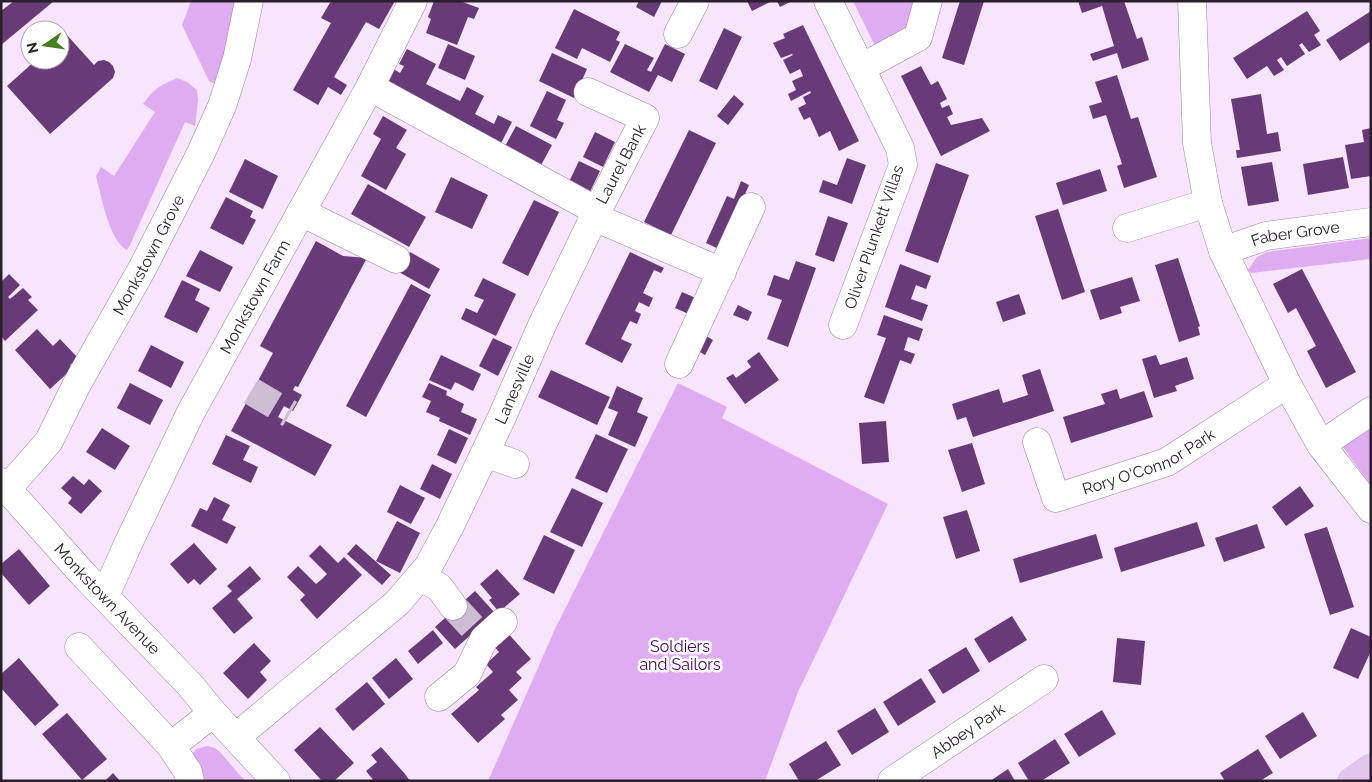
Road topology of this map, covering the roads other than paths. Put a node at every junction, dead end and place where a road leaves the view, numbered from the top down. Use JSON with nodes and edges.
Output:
{"nodes":[{"id":1,"x":249,"y":1,"type":"edge"},
{"id":2,"x":413,"y":1,"type":"edge"},
{"id":3,"x":696,"y":1,"type":"edge"},
{"id":4,"x":828,"y":1,"type":"edge"},
{"id":5,"x":928,"y":1,"type":"edge"},
{"id":6,"x":1192,"y":1,"type":"edge"},
{"id":7,"x":678,"y":34,"type":"dead end"},
{"id":8,"x":861,"y":68,"type":"junction"},
{"id":9,"x":370,"y":87,"type":"junction"},
{"id":10,"x":588,"y":92,"type":"dead end"},
{"id":11,"x":1208,"y":203,"type":"junction"},
{"id":12,"x":751,"y":207,"type":"dead end"},
{"id":13,"x":302,"y":212,"type":"junction"},
{"id":14,"x":595,"y":214,"type":"junction"},
{"id":15,"x":1371,"y":222,"type":"edge"},
{"id":16,"x":1127,"y":228,"type":"dead end"},
{"id":17,"x":1223,"y":251,"type":"junction"},
{"id":18,"x":396,"y":259,"type":"dead end"},
{"id":19,"x":722,"y":272,"type":"junction"},
{"id":20,"x":843,"y":326,"type":"dead end"},
{"id":21,"x":679,"y":364,"type":"dead end"},
{"id":22,"x":1287,"y":384,"type":"junction"},
{"id":23,"x":1371,"y":411,"type":"edge"},
{"id":24,"x":1037,"y":442,"type":"dead end"},
{"id":25,"x":1321,"y":445,"type":"junction"},
{"id":26,"x":485,"y":453,"type":"junction"},
{"id":27,"x":515,"y":464,"type":"dead end"},
{"id":28,"x":4,"y":486,"type":"edge"},
{"id":29,"x":1371,"y":509,"type":"edge"},
{"id":30,"x":420,"y":577,"type":"junction"},
{"id":31,"x":105,"y":596,"type":"junction"},
{"id":32,"x":453,"y":606,"type":"tunnel mouth"},
{"id":33,"x":488,"y":631,"type":"dead end"},
{"id":34,"x":79,"y":647,"type":"dead end"},
{"id":35,"x":1044,"y":679,"type":"dead end"},
{"id":36,"x":439,"y":697,"type":"dead end"},
{"id":37,"x":213,"y":712,"type":"junction"},
{"id":38,"x":236,"y":737,"type":"junction"},
{"id":39,"x":171,"y":746,"type":"junction"},
{"id":40,"x":1371,"y":767,"type":"edge"},
{"id":41,"x":190,"y":781,"type":"edge"},
{"id":42,"x":276,"y":781,"type":"edge"},
{"id":43,"x":892,"y":781,"type":"edge"},
{"id":44,"x":1351,"y":781,"type":"edge"}],
"edges":[{"from":1,"to":28,"type":"street","name":"Monkstown Grove"},
{"from":2,"to":9,"type":"street","name":"Monkstown Farm"},
{"from":3,"to":7,"type":"street"},
{"from":4,"to":8,"type":"street"},
{"from":5,"to":8,"type":"street"},
{"from":6,"to":11,"type":"street"},
{"from":8,"to":20,"type":"street","name":"Oliver Plunkett Villas"},
{"from":9,"to":13,"type":"street","name":"Monkstown Farm"},
{"from":9,"to":14,"type":"street"},
{"from":10,"to":14,"type":"street","name":"Laurel Bank"},
{"from":11,"to":16,"type":"street"},
{"from":11,"to":17,"type":"street"},
{"from":12,"to":19,"type":"street"},
{"from":13,"to":18,"type":"street"},
{"from":13,"to":31,"type":"street","name":"Monkstown Farm"},
{"from":14,"to":19,"type":"street"},
{"from":14,"to":26,"type":"street","name":"Lanesville"},
{"from":15,"to":17,"type":"street","name":"Faber Grove"},
{"from":17,"to":22,"type":"street"},
{"from":19,"to":21,"type":"street"},
{"from":22,"to":24,"type":"street","name":"Rory O'Connor Park"},
{"from":22,"to":25,"type":"street"},
{"from":23,"to":25,"type":"street"},
{"from":25,"to":29,"type":"street"},
{"from":26,"to":27,"type":"street"},
{"from":26,"to":30,"type":"street","name":"Lanesville"},
{"from":28,"to":31,"type":"street","name":"Monkstown Avenue"},
{"from":30,"to":32,"type":"street"},
{"from":30,"to":38,"type":"street","name":"Lanesville"},
{"from":31,"to":37,"type":"street","name":"Monkstown Avenue"},
{"from":33,"to":36,"type":"street"},
{"from":34,"to":39,"type":"street"},
{"from":35,"to":43,"type":"street","name":"Abbey Park"},
{"from":37,"to":38,"type":"street","name":"Monkstown Avenue"},
{"from":37,"to":39,"type":"street"},
{"from":38,"to":42,"type":"street","name":"Monkstown Avenue"},
{"from":39,"to":41,"type":"street"},
{"from":40,"to":44,"type":"main road"}]}
